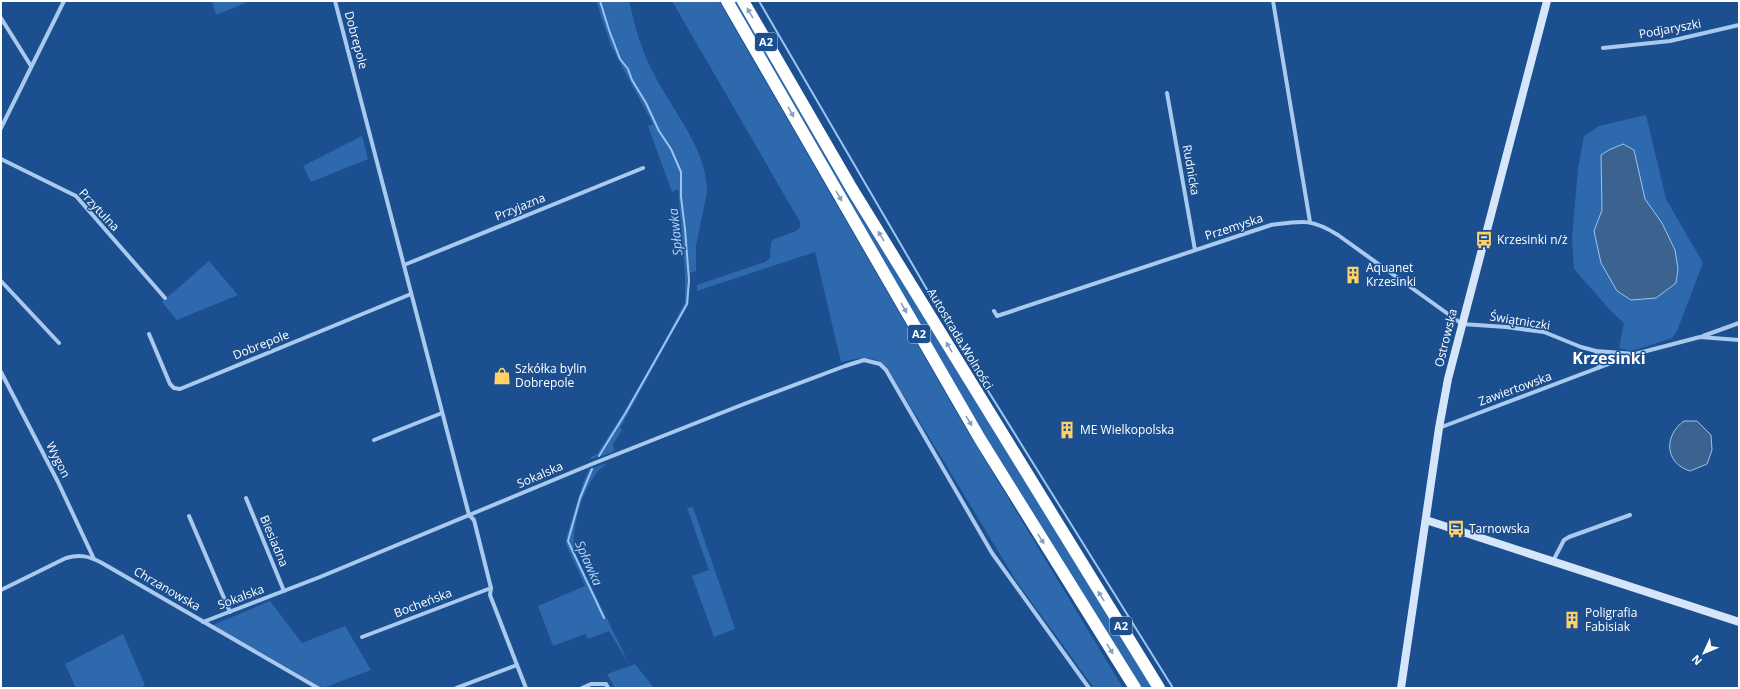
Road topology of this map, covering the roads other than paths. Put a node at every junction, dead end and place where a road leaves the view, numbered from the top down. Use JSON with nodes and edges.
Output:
{"nodes":[{"id":1,"x":64,"y":1,"type":"edge"},
{"id":2,"x":335,"y":1,"type":"edge"},
{"id":3,"x":727,"y":1,"type":"edge"},
{"id":4,"x":743,"y":1,"type":"edge"},
{"id":5,"x":1273,"y":1,"type":"edge"},
{"id":6,"x":1547,"y":1,"type":"edge"},
{"id":7,"x":1,"y":18,"type":"edge"},
{"id":8,"x":1739,"y":25,"type":"edge"},
{"id":9,"x":1603,"y":48,"type":"dead end"},
{"id":10,"x":31,"y":66,"type":"junction"},
{"id":11,"x":1167,"y":92,"type":"dead end"},
{"id":12,"x":1,"y":128,"type":"edge"},
{"id":13,"x":1,"y":159,"type":"edge"},
{"id":14,"x":644,"y":168,"type":"dead end"},
{"id":15,"x":1310,"y":222,"type":"junction"},
{"id":16,"x":1195,"y":250,"type":"junction"},
{"id":17,"x":404,"y":265,"type":"junction"},
{"id":18,"x":1,"y":281,"type":"edge"},
{"id":19,"x":411,"y":294,"type":"junction"},
{"id":20,"x":165,"y":298,"type":"dead end"},
{"id":21,"x":994,"y":311,"type":"dead end"},
{"id":22,"x":1739,"y":323,"type":"edge"},
{"id":23,"x":1462,"y":324,"type":"junction"},
{"id":24,"x":149,"y":334,"type":"dead end"},
{"id":25,"x":1700,"y":337,"type":"junction"},
{"id":26,"x":1739,"y":340,"type":"edge"},
{"id":27,"x":59,"y":343,"type":"dead end"},
{"id":28,"x":1596,"y":351,"type":"junction"},
{"id":29,"x":1635,"y":354,"type":"junction"},
{"id":30,"x":1598,"y":368,"type":"junction"},
{"id":31,"x":1,"y":372,"type":"edge"},
{"id":32,"x":442,"y":413,"type":"junction"},
{"id":33,"x":1439,"y":428,"type":"junction"},
{"id":34,"x":374,"y":440,"type":"dead end"},
{"id":35,"x":246,"y":498,"type":"dead end"},
{"id":36,"x":469,"y":515,"type":"junction"},
{"id":37,"x":1630,"y":515,"type":"dead end"},
{"id":38,"x":189,"y":516,"type":"dead end"},
{"id":39,"x":1426,"y":520,"type":"junction"},
{"id":40,"x":94,"y":559,"type":"junction"},
{"id":41,"x":1553,"y":561,"type":"junction"},
{"id":42,"x":491,"y":588,"type":"junction"},
{"id":43,"x":1,"y":590,"type":"edge"},
{"id":44,"x":284,"y":591,"type":"junction"},
{"id":45,"x":230,"y":612,"type":"junction"},
{"id":46,"x":203,"y":622,"type":"junction"},
{"id":47,"x":1739,"y":622,"type":"edge"},
{"id":48,"x":362,"y":637,"type":"dead end"},
{"id":49,"x":517,"y":665,"type":"junction"},
{"id":50,"x":318,"y":688,"type":"edge"},
{"id":51,"x":456,"y":688,"type":"edge"},
{"id":52,"x":526,"y":688,"type":"edge"},
{"id":53,"x":582,"y":688,"type":"edge"},
{"id":54,"x":608,"y":688,"type":"edge"},
{"id":55,"x":1089,"y":688,"type":"edge"},
{"id":56,"x":1135,"y":688,"type":"edge"},
{"id":57,"x":1159,"y":688,"type":"edge"},
{"id":58,"x":1402,"y":688,"type":"edge"}],
"edges":[{"from":1,"to":10,"type":"street"},
{"from":2,"to":17,"type":"street","name":"Dobrepole"},
{"from":3,"to":56,"type":"highway","number":"A2","one_way":true},
{"from":57,"to":4,"type":"highway","name":"Autostrada Wolności","number":"A2","one_way":true},
{"from":5,"to":15,"type":"street"},
{"from":6,"to":23,"type":"street","name":"Ostrowska"},
{"from":7,"to":10,"type":"street"},
{"from":8,"to":9,"type":"street","name":"Podjaryszki"},
{"from":10,"to":12,"type":"street"},
{"from":11,"to":16,"type":"street","name":"Rudnicka"},
{"from":13,"to":20,"type":"street","name":"Przytulna"},
{"from":14,"to":17,"type":"street","name":"Przyjazna"},
{"from":15,"to":16,"type":"street","name":"Przemyska"},
{"from":15,"to":23,"type":"street","name":"Przemyska"},
{"from":16,"to":21,"type":"street","name":"Przemyska"},
{"from":17,"to":19,"type":"street","name":"Dobrepole"},
{"from":18,"to":27,"type":"street"},
{"from":19,"to":24,"type":"street","name":"Dobrepole"},
{"from":19,"to":32,"type":"street","name":"Dobrepole"},
{"from":22,"to":25,"type":"street","name":"Świątniczki"},
{"from":23,"to":28,"type":"street","name":"Świątniczki"},
{"from":23,"to":33,"type":"street","name":"Ostrowska"},
{"from":25,"to":26,"type":"street","name":"Świątniczki"},
{"from":25,"to":29,"type":"street","name":"Świątniczki"},
{"from":28,"to":29,"type":"street","name":"Świątniczki"},
{"from":28,"to":30,"type":"street"},
{"from":29,"to":30,"type":"street","name":"Świątniczki"},
{"from":30,"to":33,"type":"street","name":"Zawiertowska"},
{"from":31,"to":40,"type":"street","name":"Wygon"},
{"from":32,"to":34,"type":"street"},
{"from":32,"to":36,"type":"street","name":"Dobrepole"},
{"from":33,"to":39,"type":"street","name":"Ostrowska"},
{"from":35,"to":44,"type":"street","name":"Biesiadna"},
{"from":36,"to":42,"type":"street"},
{"from":36,"to":44,"type":"street","name":"Sokalska"},
{"from":36,"to":55,"type":"street","name":"Sokalska"},
{"from":37,"to":41,"type":"street"},
{"from":38,"to":45,"type":"street"},
{"from":39,"to":41,"type":"street"},
{"from":39,"to":58,"type":"street","name":"Ostrowska"},
{"from":40,"to":43,"type":"street","name":"Chrzanowska"},
{"from":40,"to":46,"type":"street","name":"Chrzanowska"},
{"from":41,"to":47,"type":"street"},
{"from":42,"to":48,"type":"street","name":"Bocheńska"},
{"from":42,"to":49,"type":"street"},
{"from":44,"to":45,"type":"street","name":"Sokalska"},
{"from":45,"to":46,"type":"street","name":"Sokalska"},
{"from":46,"to":50,"type":"street","name":"Chrzanowska"},
{"from":49,"to":51,"type":"street"},
{"from":49,"to":52,"type":"street"},
{"from":53,"to":54,"type":"street"}]}
